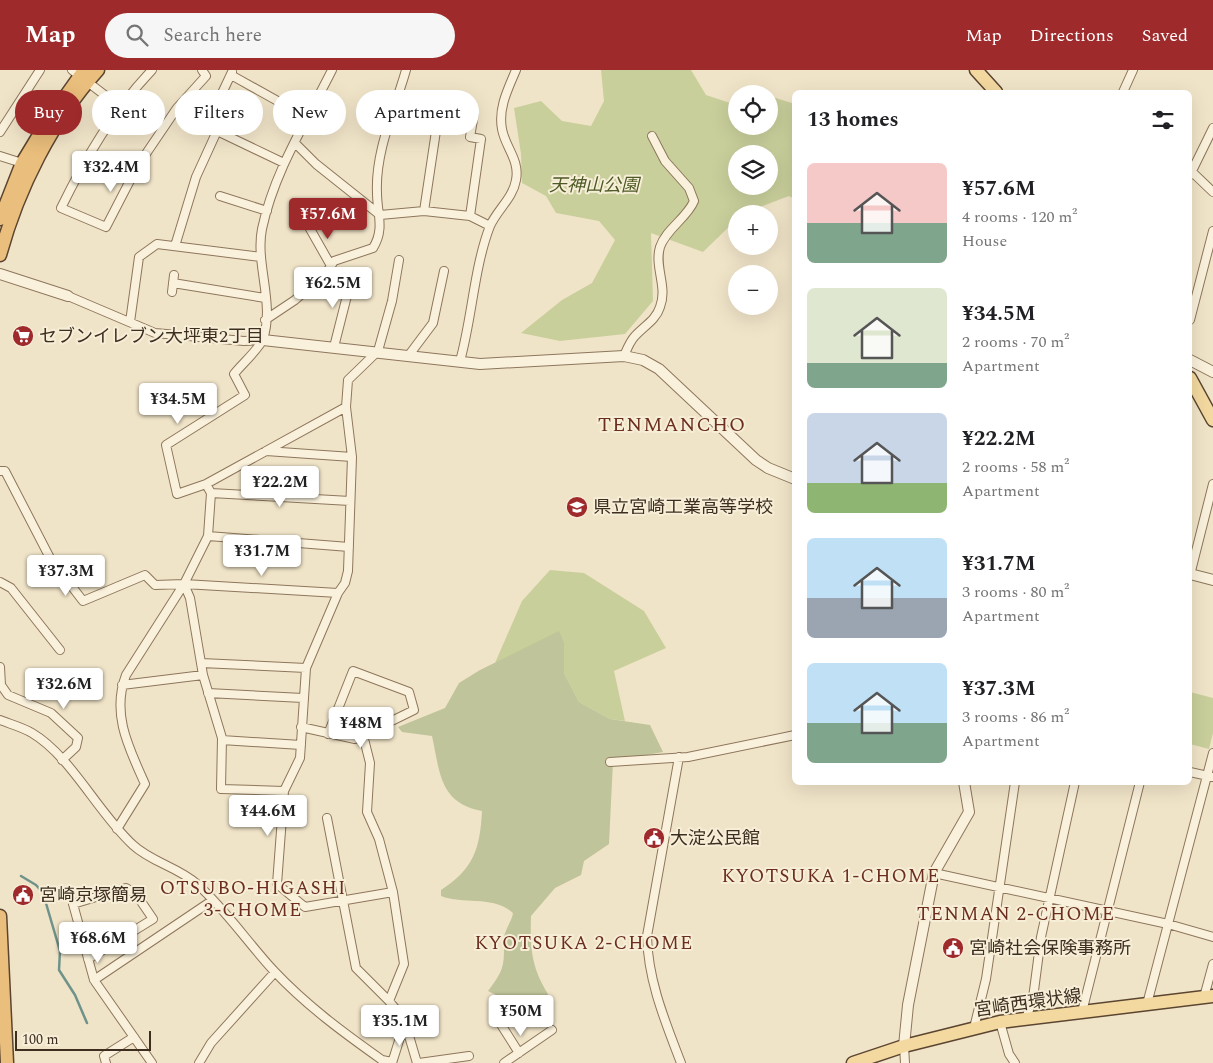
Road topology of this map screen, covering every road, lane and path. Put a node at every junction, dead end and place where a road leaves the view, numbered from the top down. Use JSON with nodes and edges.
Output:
{"nodes":[{"id":1,"x":40,"y":70,"type":"edge"},
{"id":2,"x":98,"y":70,"type":"edge"},
{"id":3,"x":152,"y":70,"type":"edge"},
{"id":4,"x":202,"y":70,"type":"edge"},
{"id":5,"x":332,"y":70,"type":"edge"},
{"id":6,"x":406,"y":70,"type":"edge"},
{"id":7,"x":516,"y":70,"type":"edge"},
{"id":8,"x":976,"y":70,"type":"edge"},
{"id":9,"x":1133,"y":70,"type":"edge"},
{"id":10,"x":232,"y":72,"type":"edge"},
{"id":11,"x":81,"y":74,"type":"edge"},
{"id":12,"x":100,"y":90,"type":"edge"},
{"id":13,"x":134,"y":90,"type":"edge"},
{"id":14,"x":224,"y":90,"type":"edge"},
{"id":15,"x":322,"y":90,"type":"edge"},
{"id":16,"x":994,"y":90,"type":"edge"},
{"id":17,"x":1125,"y":90,"type":"edge"},
{"id":18,"x":273,"y":97,"type":"edge"},
{"id":19,"x":165,"y":125,"type":"edge"},
{"id":20,"x":1213,"y":128,"type":"edge"},
{"id":21,"x":0,"y":132,"type":"edge"},
{"id":22,"x":100,"y":135,"type":"edge"},
{"id":23,"x":158,"y":135,"type":"edge"},
{"id":24,"x":299,"y":135,"type":"edge"},
{"id":25,"x":435,"y":135,"type":"edge"},
{"id":26,"x":470,"y":135,"type":"edge"},
{"id":27,"x":652,"y":136,"type":"dead end"},
{"id":28,"x":295,"y":143,"type":"junction"},
{"id":29,"x":0,"y":156,"type":"edge"},
{"id":30,"x":22,"y":163,"type":"junction"},
{"id":31,"x":284,"y":163,"type":"junction"},
{"id":32,"x":1192,"y":171,"type":"edge"},
{"id":33,"x":1192,"y":174,"type":"edge"},
{"id":34,"x":1213,"y":192,"type":"edge"},
{"id":35,"x":220,"y":196,"type":"dead end"},
{"id":36,"x":267,"y":211,"type":"junction"},
{"id":37,"x":424,"y":212,"type":"junction"},
{"id":38,"x":380,"y":215,"type":"junction"},
{"id":39,"x":470,"y":216,"type":"junction"},
{"id":40,"x":0,"y":219,"type":"edge"},
{"id":41,"x":490,"y":226,"type":"junction"},
{"id":42,"x":309,"y":227,"type":"dead end"},
{"id":43,"x":1213,"y":230,"type":"edge"},
{"id":44,"x":175,"y":246,"type":"junction"},
{"id":45,"x":0,"y":255,"type":"edge"},
{"id":46,"x":261,"y":257,"type":"junction"},
{"id":47,"x":399,"y":260,"type":"dead end"},
{"id":48,"x":330,"y":264,"type":"junction"},
{"id":49,"x":444,"y":271,"type":"dead end"},
{"id":50,"x":0,"y":274,"type":"edge"},
{"id":51,"x":352,"y":276,"type":"dead end"},
{"id":52,"x":173,"y":283,"type":"dead end"},
{"id":53,"x":68,"y":296,"type":"joint"},
{"id":54,"x":265,"y":298,"type":"junction"},
{"id":55,"x":1192,"y":312,"type":"edge"},
{"id":56,"x":265,"y":320,"type":"junction"},
{"id":57,"x":130,"y":322,"type":"junction"},
{"id":58,"x":263,"y":340,"type":"junction"},
{"id":59,"x":334,"y":347,"type":"junction"},
{"id":60,"x":378,"y":351,"type":"junction"},
{"id":61,"x":409,"y":355,"type":"junction"},
{"id":62,"x":624,"y":356,"type":"junction"},
{"id":63,"x":460,"y":361,"type":"junction"},
{"id":64,"x":1192,"y":361,"type":"edge"},
{"id":65,"x":1213,"y":372,"type":"edge"},
{"id":66,"x":1192,"y":382,"type":"edge"},
{"id":67,"x":346,"y":407,"type":"junction"},
{"id":68,"x":1213,"y":420,"type":"edge"},
{"id":69,"x":266,"y":451,"type":"junction"},
{"id":70,"x":352,"y":457,"type":"junction"},
{"id":71,"x":0,"y":471,"type":"edge"},
{"id":72,"x":792,"y":478,"type":"edge"},
{"id":73,"x":206,"y":484,"type":"junction"},
{"id":74,"x":1213,"y":484,"type":"edge"},
{"id":75,"x":211,"y":493,"type":"junction"},
{"id":76,"x":350,"y":501,"type":"junction"},
{"id":77,"x":208,"y":536,"type":"junction"},
{"id":78,"x":349,"y":547,"type":"junction"},
{"id":79,"x":1192,"y":566,"type":"edge"},
{"id":80,"x":1192,"y":575,"type":"edge"},
{"id":81,"x":1213,"y":580,"type":"edge"},
{"id":82,"x":0,"y":582,"type":"edge"},
{"id":83,"x":184,"y":584,"type":"junction"},
{"id":84,"x":338,"y":593,"type":"junction"},
{"id":85,"x":60,"y":650,"type":"dead end"},
{"id":86,"x":201,"y":664,"type":"junction"},
{"id":87,"x":0,"y":667,"type":"edge"},
{"id":88,"x":306,"y":668,"type":"junction"},
{"id":89,"x":203,"y":676,"type":"junction"},
{"id":90,"x":122,"y":685,"type":"junction"},
{"id":91,"x":208,"y":693,"type":"junction"},
{"id":92,"x":303,"y":698,"type":"junction"},
{"id":93,"x":0,"y":720,"type":"edge"},
{"id":94,"x":302,"y":727,"type":"junction"},
{"id":95,"x":328,"y":734,"type":"junction"},
{"id":96,"x":363,"y":736,"type":"junction"},
{"id":97,"x":792,"y":736,"type":"edge"},
{"id":98,"x":222,"y":740,"type":"junction"},
{"id":99,"x":301,"y":744,"type":"junction"},
{"id":100,"x":1213,"y":753,"type":"edge"},
{"id":101,"x":679,"y":757,"type":"junction"},
{"id":102,"x":62,"y":760,"type":"junction"},
{"id":103,"x":610,"y":762,"type":"dead end"},
{"id":104,"x":1192,"y":772,"type":"edge"},
{"id":105,"x":1210,"y":776,"type":"edge"},
{"id":106,"x":964,"y":785,"type":"edge"},
{"id":107,"x":1015,"y":785,"type":"edge"},
{"id":108,"x":1074,"y":785,"type":"edge"},
{"id":109,"x":1139,"y":785,"type":"edge"},
{"id":110,"x":284,"y":791,"type":"junction"},
{"id":111,"x":327,"y":818,"type":"dead end"},
{"id":112,"x":117,"y":829,"type":"junction"},
{"id":113,"x":934,"y":873,"type":"junction"},
{"id":114,"x":999,"y":886,"type":"junction"},
{"id":115,"x":393,"y":892,"type":"junction"},
{"id":116,"x":1049,"y":899,"type":"junction"},
{"id":117,"x":213,"y":900,"type":"junction"},
{"id":118,"x":343,"y":900,"type":"junction"},
{"id":119,"x":1106,"y":911,"type":"junction"},
{"id":120,"x":0,"y":916,"type":"edge"},
{"id":121,"x":1168,"y":924,"type":"junction"},
{"id":122,"x":1213,"y":937,"type":"edge"},
{"id":123,"x":88,"y":959,"type":"junction"},
{"id":124,"x":1213,"y":964,"type":"edge"},
{"id":125,"x":275,"y":972,"type":"junction"},
{"id":126,"x":94,"y":980,"type":"junction"},
{"id":127,"x":1208,"y":997,"type":"edge"},
{"id":128,"x":389,"y":1001,"type":"junction"},
{"id":129,"x":1147,"y":1004,"type":"junction"},
{"id":130,"x":1082,"y":1012,"type":"junction"},
{"id":131,"x":1026,"y":1019,"type":"junction"},
{"id":132,"x":1000,"y":1022,"type":"junction"},
{"id":133,"x":404,"y":1025,"type":"junction"},
{"id":134,"x":502,"y":1026,"type":"dead end"},
{"id":135,"x":974,"y":1028,"type":"junction"},
{"id":136,"x":552,"y":1030,"type":"dead end"},
{"id":137,"x":134,"y":1037,"type":"junction"},
{"id":138,"x":904,"y":1046,"type":"junction"},
{"id":139,"x":519,"y":1053,"type":"junction"},
{"id":140,"x":469,"y":1056,"type":"dead end"},
{"id":141,"x":6,"y":1063,"type":"edge"},
{"id":142,"x":106,"y":1063,"type":"edge"},
{"id":143,"x":152,"y":1063,"type":"edge"},
{"id":144,"x":199,"y":1063,"type":"edge"},
{"id":145,"x":392,"y":1063,"type":"edge"},
{"id":146,"x":418,"y":1063,"type":"edge"},
{"id":147,"x":504,"y":1063,"type":"edge"},
{"id":148,"x":681,"y":1063,"type":"edge"},
{"id":149,"x":853,"y":1063,"type":"edge"},
{"id":150,"x":905,"y":1063,"type":"edge"},
{"id":151,"x":1015,"y":1063,"type":"edge"}],
"edges":[{"from":1,"to":21,"type":"street"},
{"from":2,"to":11,"type":"highway"},
{"from":3,"to":13,"type":"street"},
{"from":4,"to":19,"type":"street"},
{"from":5,"to":15,"type":"street"},
{"from":6,"to":38,"type":"street"},
{"from":7,"to":41,"type":"street"},
{"from":8,"to":16,"type":"main road"},
{"from":9,"to":17,"type":"street"},
{"from":10,"to":14,"type":"street"},
{"from":10,"to":18,"type":"street"},
{"from":11,"to":12,"type":"street"},
{"from":11,"to":30,"type":"highway"},
{"from":11,"to":45,"type":"highway"},
{"from":20,"to":32,"type":"street"},
{"from":22,"to":23,"type":"street"},
{"from":24,"to":28,"type":"street"},
{"from":25,"to":37,"type":"street"},
{"from":26,"to":39,"type":"street"},
{"from":27,"to":62,"type":"street"},
{"from":28,"to":31,"type":"street"},
{"from":28,"to":38,"type":"street"},
{"from":29,"to":30,"type":"street"},
{"from":30,"to":40,"type":"highway"},
{"from":31,"to":36,"type":"street"},
{"from":31,"to":44,"type":"street"},
{"from":33,"to":34,"type":"street"},
{"from":35,"to":36,"type":"street"},
{"from":36,"to":46,"type":"street"},
{"from":37,"to":38,"type":"street"},
{"from":37,"to":39,"type":"street"},
{"from":38,"to":48,"type":"street"},
{"from":39,"to":41,"type":"street"},
{"from":41,"to":63,"type":"street"},
{"from":42,"to":48,"type":"street"},
{"from":43,"to":55,"type":"street"},
{"from":44,"to":46,"type":"street"},
{"from":44,"to":57,"type":"street"},
{"from":46,"to":54,"type":"street"},
{"from":47,"to":60,"type":"street"},
{"from":48,"to":56,"type":"street"},
{"from":49,"to":61,"type":"street"},
{"from":50,"to":53,"type":"street"},
{"from":51,"to":59,"type":"street"},
{"from":52,"to":54,"type":"street"},
{"from":53,"to":57,"type":"street"},
{"from":54,"to":56,"type":"street"},
{"from":56,"to":58,"type":"street"},
{"from":57,"to":58,"type":"street"},
{"from":58,"to":59,"type":"street"},
{"from":58,"to":73,"type":"street"},
{"from":59,"to":60,"type":"street"},
{"from":60,"to":61,"type":"street"},
{"from":60,"to":67,"type":"street"},
{"from":61,"to":63,"type":"street"},
{"from":62,"to":63,"type":"street"},
{"from":62,"to":72,"type":"street"},
{"from":64,"to":65,"type":"street"},
{"from":66,"to":68,"type":"main road"},
{"from":67,"to":69,"type":"street"},
{"from":67,"to":70,"type":"street"},
{"from":69,"to":70,"type":"street"},
{"from":69,"to":73,"type":"street"},
{"from":70,"to":76,"type":"street"},
{"from":71,"to":83,"type":"street"},
{"from":73,"to":75,"type":"street"},
{"from":74,"to":79,"type":"street"},
{"from":75,"to":76,"type":"street"},
{"from":75,"to":77,"type":"street"},
{"from":76,"to":78,"type":"street"},
{"from":77,"to":78,"type":"street"},
{"from":77,"to":83,"type":"street"},
{"from":78,"to":84,"type":"street"},
{"from":80,"to":81,"type":"street"},
{"from":82,"to":85,"type":"street"},
{"from":83,"to":84,"type":"street"},
{"from":83,"to":86,"type":"street"},
{"from":83,"to":90,"type":"street"},
{"from":84,"to":88,"type":"street"},
{"from":86,"to":88,"type":"street"},
{"from":86,"to":89,"type":"street"},
{"from":87,"to":102,"type":"street"},
{"from":88,"to":92,"type":"street"},
{"from":89,"to":90,"type":"street"},
{"from":89,"to":91,"type":"street"},
{"from":90,"to":112,"type":"street"},
{"from":91,"to":92,"type":"street"},
{"from":91,"to":98,"type":"street"},
{"from":92,"to":94,"type":"street"},
{"from":93,"to":102,"type":"street"},
{"from":94,"to":95,"type":"street"},
{"from":94,"to":99,"type":"street"},
{"from":95,"to":96,"type":"street"},
{"from":95,"to":96,"type":"street"},
{"from":96,"to":115,"type":"street"},
{"from":97,"to":101,"type":"street"},
{"from":98,"to":99,"type":"street"},
{"from":98,"to":110,"type":"street"},
{"from":99,"to":110,"type":"street"},
{"from":100,"to":105,"type":"street"},
{"from":101,"to":103,"type":"street"},
{"from":101,"to":148,"type":"street"},
{"from":102,"to":112,"type":"street"},
{"from":104,"to":105,"type":"street"},
{"from":105,"to":121,"type":"street"},
{"from":106,"to":113,"type":"street"},
{"from":107,"to":114,"type":"street"},
{"from":108,"to":116,"type":"street"},
{"from":109,"to":119,"type":"street"},
{"from":110,"to":118,"type":"street"},
{"from":111,"to":118,"type":"street"},
{"from":112,"to":117,"type":"street"},
{"from":113,"to":114,"type":"street"},
{"from":113,"to":138,"type":"street"},
{"from":114,"to":116,"type":"street"},
{"from":114,"to":135,"type":"street"},
{"from":115,"to":118,"type":"street"},
{"from":115,"to":128,"type":"street"},
{"from":116,"to":119,"type":"street"},
{"from":116,"to":131,"type":"street"},
{"from":117,"to":125,"type":"street"},
{"from":117,"to":126,"type":"street"},
{"from":118,"to":128,"type":"street"},
{"from":119,"to":121,"type":"street"},
{"from":119,"to":130,"type":"street"},
{"from":120,"to":141,"type":"highway"},
{"from":121,"to":122,"type":"street"},
{"from":121,"to":129,"type":"street"},
{"from":123,"to":123,"type":"street"},
{"from":123,"to":126,"type":"street"},
{"from":124,"to":127,"type":"street"},
{"from":125,"to":144,"type":"street"},
{"from":125,"to":145,"type":"street"},
{"from":126,"to":137,"type":"street"},
{"from":127,"to":129,"type":"main road","name":"宮崎西環状線"},
{"from":128,"to":133,"type":"street"},
{"from":129,"to":130,"type":"main road","name":"宮崎西環状線"},
{"from":130,"to":131,"type":"main road","name":"宮崎西環状線"},
{"from":131,"to":132,"type":"main road","name":"宮崎西環状線"},
{"from":132,"to":135,"type":"main road","name":"宮崎西環状線"},
{"from":132,"to":151,"type":"street"},
{"from":133,"to":145,"type":"street"},
{"from":133,"to":146,"type":"street"},
{"from":134,"to":139,"type":"street"},
{"from":135,"to":138,"type":"main road","name":"宮崎西環状線"},
{"from":136,"to":139,"type":"street"},
{"from":137,"to":142,"type":"street"},
{"from":137,"to":143,"type":"street"},
{"from":138,"to":149,"type":"main road","name":"宮崎西環状線"},
{"from":138,"to":150,"type":"street"},
{"from":139,"to":147,"type":"street"},
{"from":140,"to":146,"type":"street"}]}
